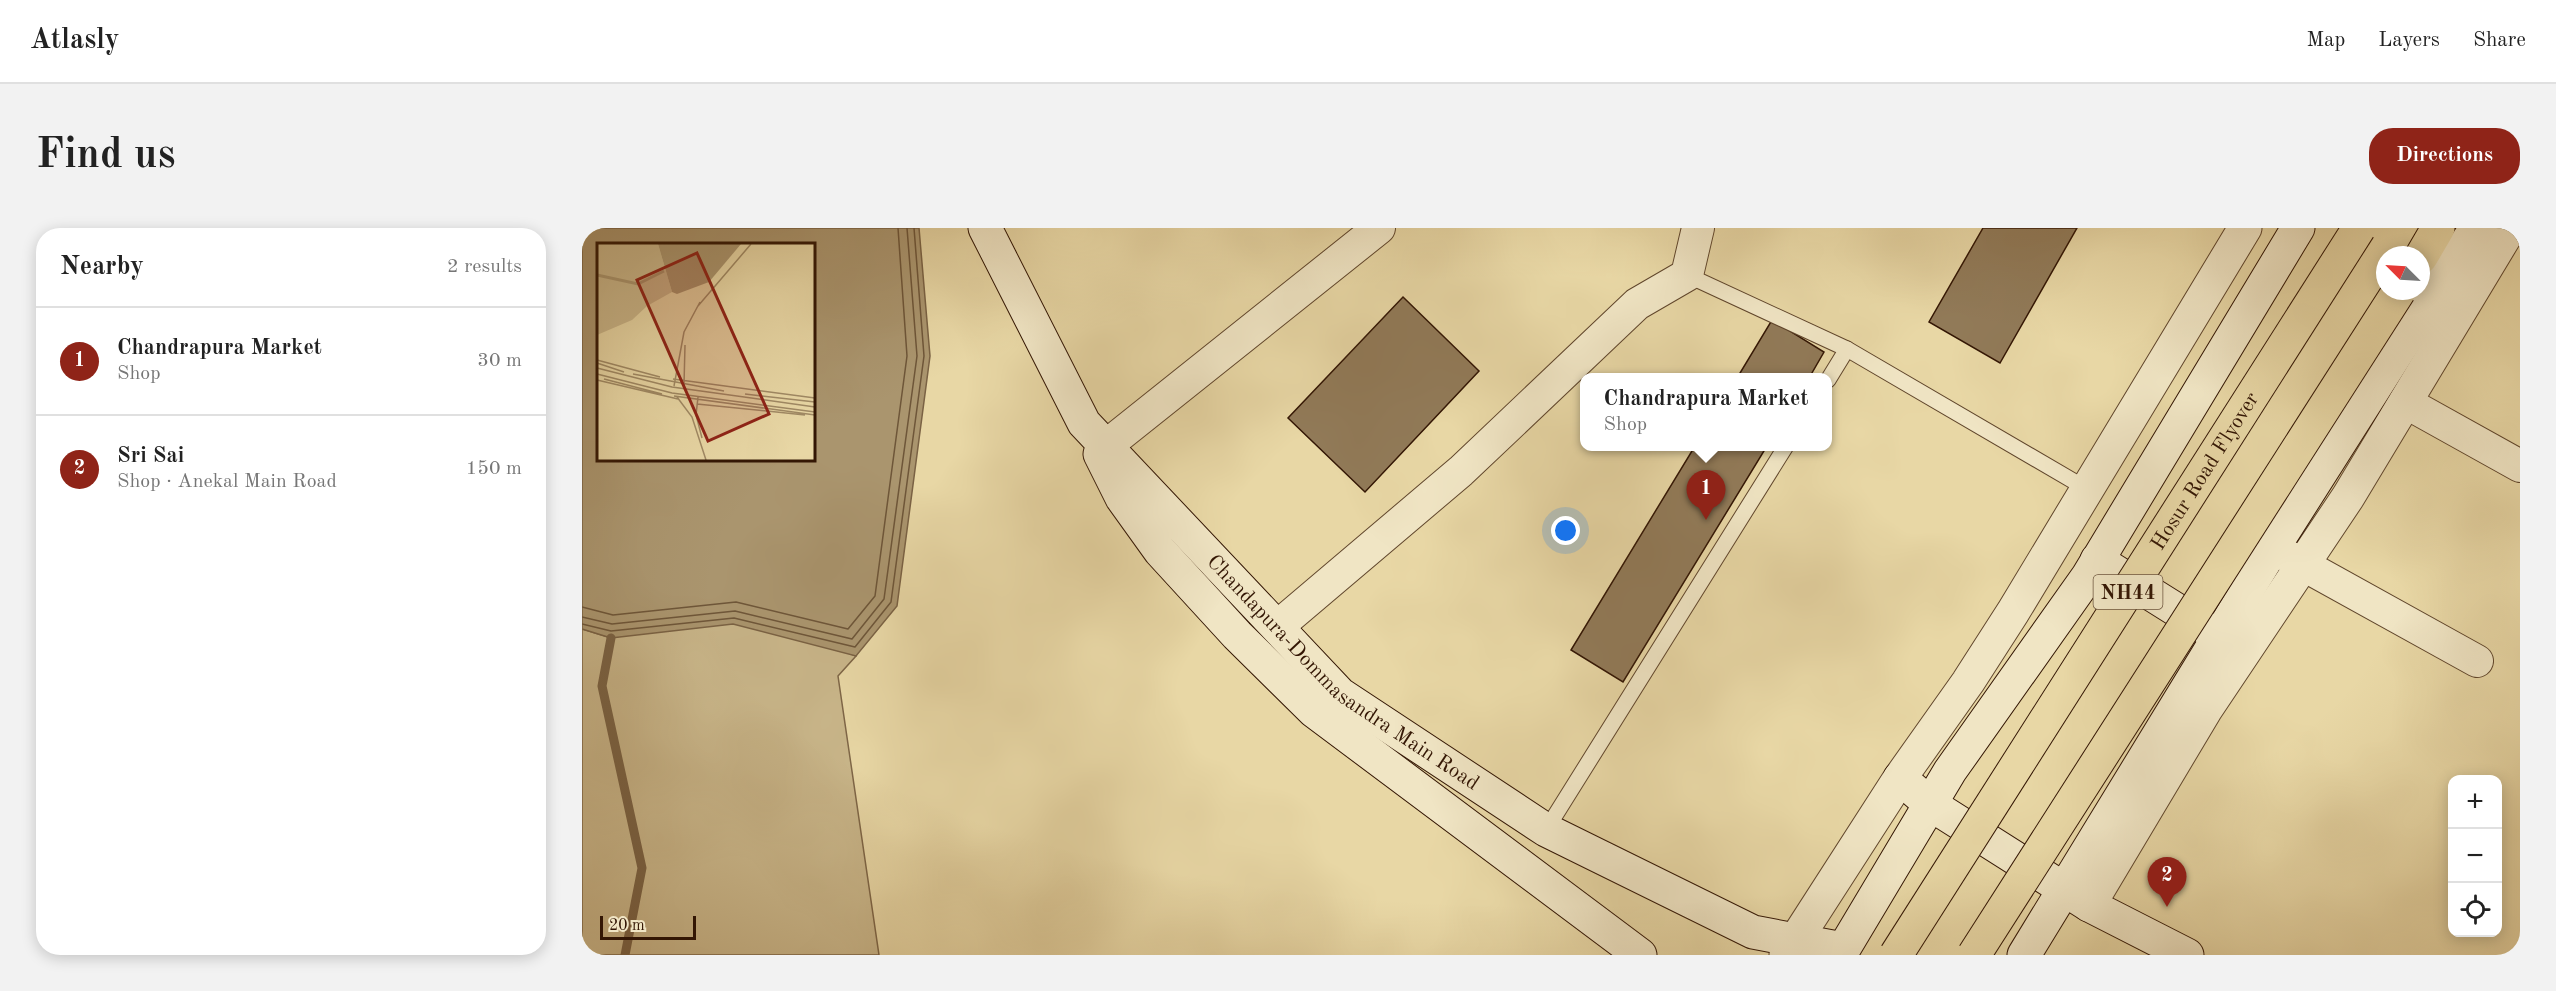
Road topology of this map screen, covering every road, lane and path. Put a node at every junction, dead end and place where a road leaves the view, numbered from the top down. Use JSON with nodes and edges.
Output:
{"nodes":[{"id":1,"x":985,"y":228,"type":"edge"},
{"id":2,"x":1379,"y":228,"type":"edge"},
{"id":3,"x":1698,"y":228,"type":"edge"},
{"id":4,"x":2245,"y":228,"type":"edge"},
{"id":5,"x":2298,"y":228,"type":"edge"},
{"id":6,"x":2359,"y":228,"type":"edge"},
{"id":7,"x":2438,"y":228,"type":"edge"},
{"id":8,"x":2476,"y":228,"type":"edge"},
{"id":9,"x":2510,"y":228,"type":"edge"},
{"id":10,"x":2427,"y":246,"type":"edge"},
{"id":11,"x":1687,"y":275,"type":"junction"},
{"id":12,"x":2393,"y":300,"type":"edge"},
{"id":13,"x":1847,"y":349,"type":"junction"},
{"id":14,"x":1832,"y":373,"type":"edge"},
{"id":15,"x":2405,"y":402,"type":"junction"},
{"id":16,"x":1095,"y":434,"type":"junction"},
{"id":17,"x":1783,"y":451,"type":"edge"},
{"id":18,"x":2520,"y":466,"type":"edge"},
{"id":19,"x":2087,"y":489,"type":"junction"},
{"id":20,"x":2273,"y":548,"type":"junction"},
{"id":21,"x":2097,"y":560,"type":"junction"},
{"id":22,"x":2303,"y":564,"type":"junction"},
{"id":23,"x":1277,"y":627,"type":"junction"},
{"id":24,"x":2219,"y":636,"type":"junction"},
{"id":25,"x":2477,"y":661,"type":"dead end"},
{"id":26,"x":1900,"y":778,"type":"junction"},
{"id":27,"x":1930,"y":804,"type":"junction"},
{"id":28,"x":1546,"y":830,"type":"junction"},
{"id":29,"x":2077,"y":897,"type":"junction"},
{"id":30,"x":1790,"y":948,"type":"edge"},
{"id":31,"x":1841,"y":952,"type":"edge"},
{"id":32,"x":1640,"y":955,"type":"edge"},
{"id":33,"x":1896,"y":955,"type":"edge"},
{"id":34,"x":1974,"y":955,"type":"edge"},
{"id":35,"x":2024,"y":955,"type":"edge"},
{"id":36,"x":2187,"y":955,"type":"edge"}],
"edges":[{"from":1,"to":16,"type":"main road","name":"Chandapura-Dommasandra Main Road"},
{"from":2,"to":16,"type":"street"},
{"from":3,"to":11,"type":"street"},
{"from":4,"to":19,"type":"main road"},
{"from":5,"to":21,"type":"main road"},
{"from":6,"to":33,"type":"highway","name":"Hosur Road Flyover","number":"NH44","bridge":true},
{"from":7,"to":10,"type":"highway"},
{"from":8,"to":20,"type":"main road"},
{"from":9,"to":15,"type":"main road"},
{"from":11,"to":13,"type":"lane"},
{"from":11,"to":23,"type":"street"},
{"from":12,"to":34,"type":"highway","number":"NH44","bridge":true},
{"from":13,"to":14,"type":"lane"},
{"from":13,"to":19,"type":"lane"},
{"from":15,"to":18,"type":"street"},
{"from":15,"to":22,"type":"main road"},
{"from":16,"to":23,"type":"main road","name":"Chandapura-Dommasandra Main Road"},
{"from":16,"to":32,"type":"main road"},
{"from":17,"to":28,"type":"lane"},
{"from":19,"to":26,"type":"main road"},
{"from":20,"to":22,"type":"street"},
{"from":20,"to":24,"type":"main road"},
{"from":21,"to":24,"type":"main road"},
{"from":21,"to":27,"type":"main road"},
{"from":22,"to":25,"type":"street"},
{"from":22,"to":29,"type":"main road"},
{"from":23,"to":28,"type":"main road","name":"Chandapura-Dommasandra Main Road"},
{"from":24,"to":29,"type":"main road"},
{"from":26,"to":27,"type":"main road"},
{"from":26,"to":30,"type":"main road"},
{"from":27,"to":29,"type":"main road"},
{"from":27,"to":31,"type":"main road"},
{"from":28,"to":30,"type":"main road","name":"Chandapura-Dommasandra Main Road"},
{"from":29,"to":35,"type":"main road"},
{"from":29,"to":36,"type":"main road"},
{"from":30,"to":31,"type":"main road","name":"Chandapura-Dommasandra Main Road"}]}
